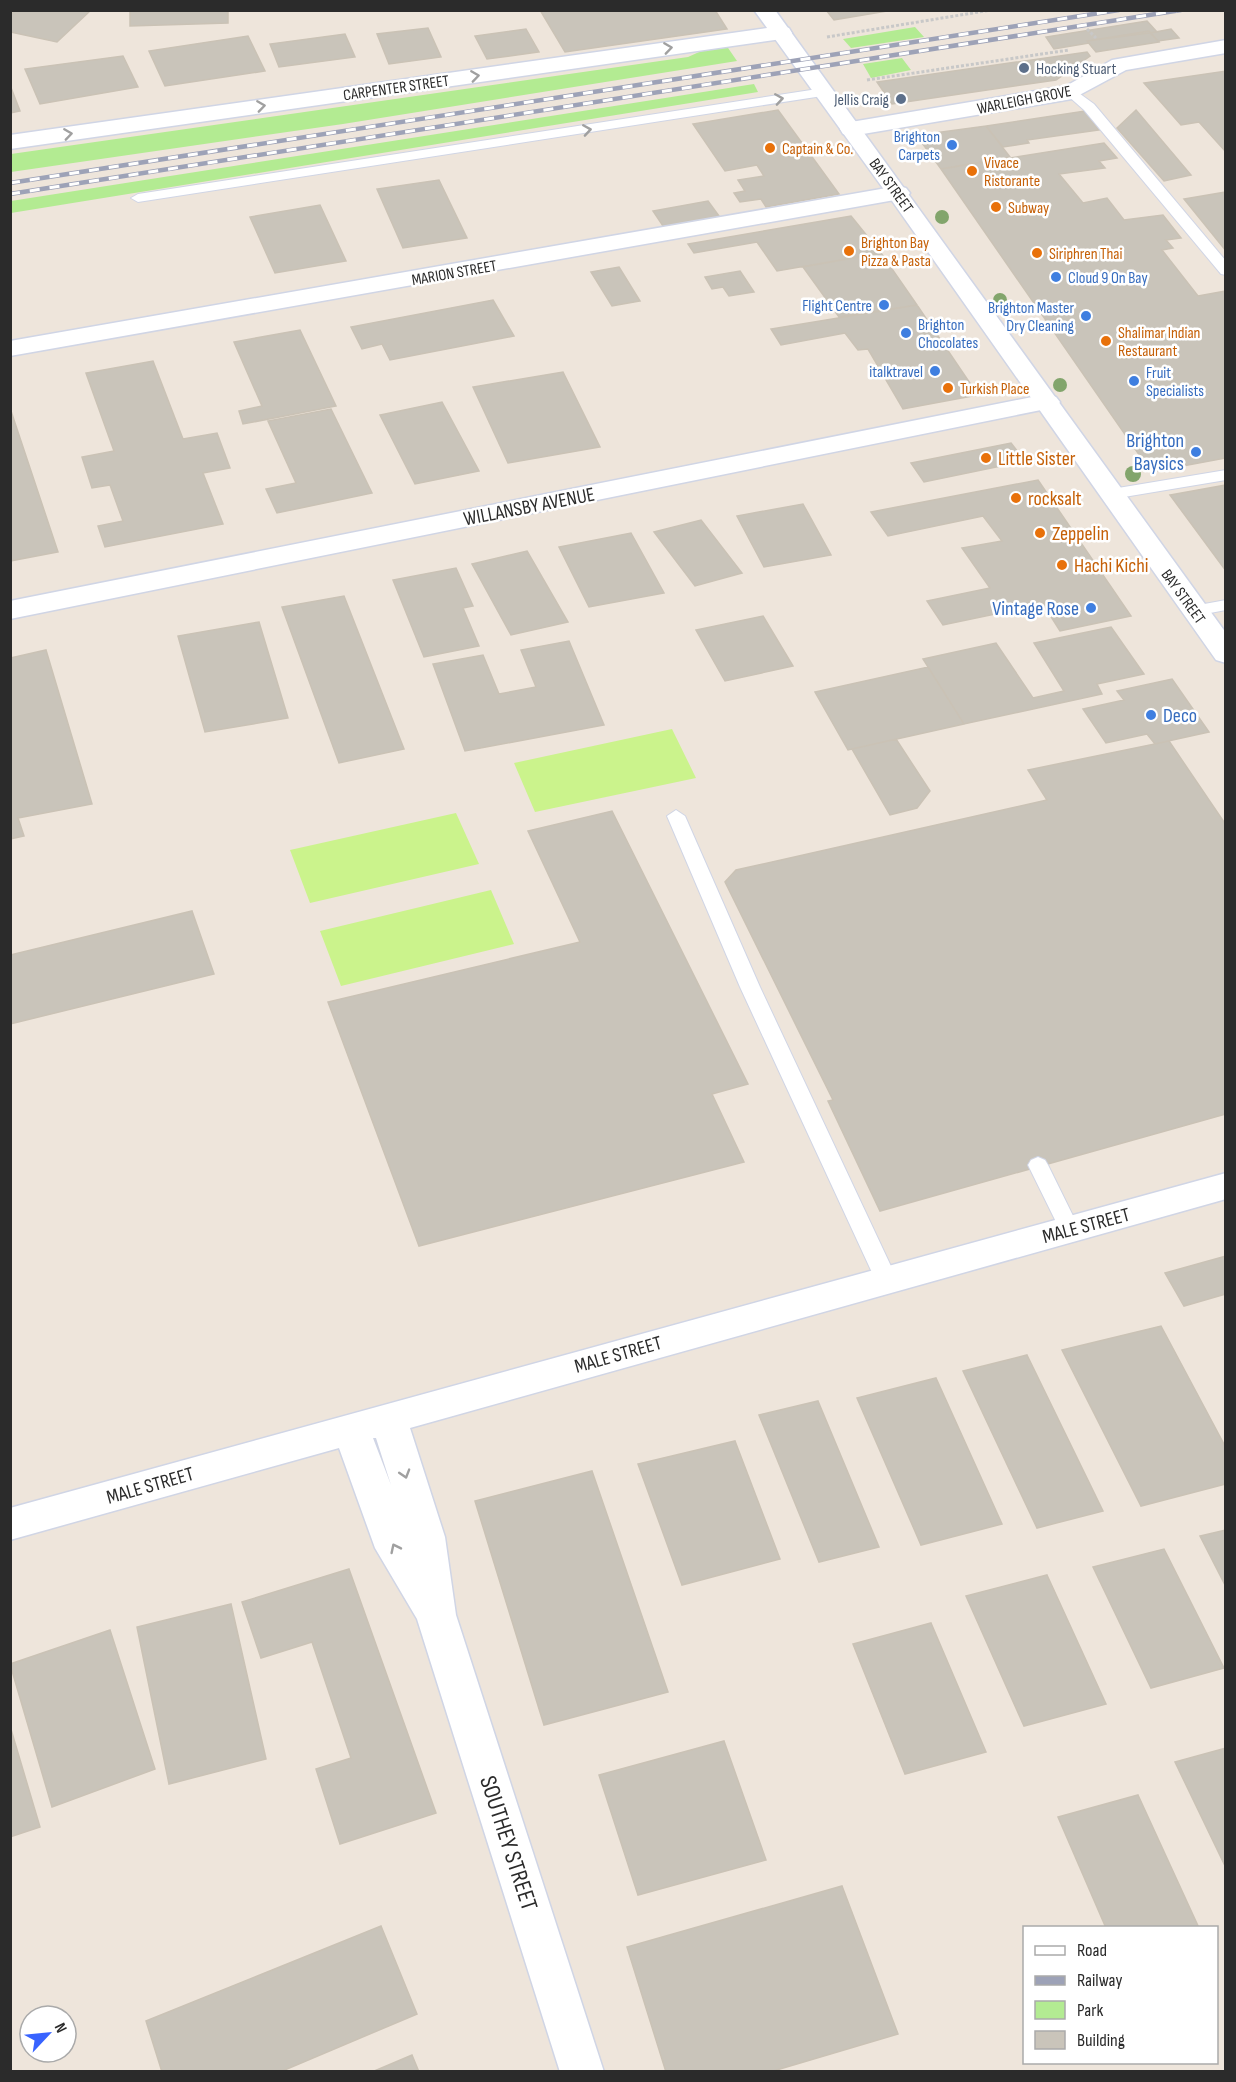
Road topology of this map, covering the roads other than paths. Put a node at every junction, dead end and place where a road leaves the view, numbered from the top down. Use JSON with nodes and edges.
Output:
{"nodes":[{"id":1,"x":764,"y":10,"type":"edge"},
{"id":2,"x":785,"y":38,"type":"junction"},
{"id":3,"x":1226,"y":46,"type":"edge"},
{"id":4,"x":824,"y":92,"type":"junction"},
{"id":5,"x":1072,"y":92,"type":"junction"},
{"id":6,"x":851,"y":129,"type":"junction"},
{"id":7,"x":10,"y":142,"type":"edge"},
{"id":8,"x":898,"y":193,"type":"junction"},
{"id":9,"x":138,"y":198,"type":"dead end"},
{"id":10,"x":1226,"y":272,"type":"edge"},
{"id":11,"x":10,"y":349,"type":"edge"},
{"id":12,"x":1047,"y":402,"type":"junction"},
{"id":13,"x":1226,"y":475,"type":"edge"},
{"id":14,"x":1112,"y":494,"type":"junction"},
{"id":15,"x":1226,"y":605,"type":"edge"},
{"id":16,"x":10,"y":609,"type":"edge"},
{"id":17,"x":1194,"y":611,"type":"junction"},
{"id":18,"x":1226,"y":654,"type":"edge"},
{"id":19,"x":676,"y":816,"type":"dead end"},
{"id":20,"x":1038,"y":1165,"type":"dead end"},
{"id":21,"x":1226,"y":1186,"type":"edge"},
{"id":22,"x":1070,"y":1230,"type":"junction"},
{"id":23,"x":886,"y":1279,"type":"junction"},
{"id":24,"x":388,"y":1418,"type":"junction"},
{"id":25,"x":351,"y":1428,"type":"junction"},
{"id":26,"x":10,"y":1524,"type":"edge"},
{"id":27,"x":436,"y":1616,"type":"junction"},
{"id":28,"x":582,"y":2072,"type":"edge"}],
"edges":[{"from":1,"to":2,"type":"street","name":"BAY STREET"},
{"from":2,"to":4,"type":"street","name":"BAY STREET"},
{"from":7,"to":2,"type":"street","name":"CARPENTER STREET","one_way":true},
{"from":3,"to":5,"type":"street","name":"WARLEIGH GROVE"},
{"from":4,"to":6,"type":"street","name":"BAY STREET"},
{"from":9,"to":4,"type":"lane","one_way":true},
{"from":5,"to":6,"type":"street","name":"WARLEIGH GROVE"},
{"from":5,"to":10,"type":"lane"},
{"from":6,"to":8,"type":"street","name":"BAY STREET"},
{"from":8,"to":11,"type":"street","name":"MARION STREET"},
{"from":8,"to":12,"type":"street","name":"BAY STREET"},
{"from":12,"to":14,"type":"street","name":"BAY STREET"},
{"from":12,"to":16,"type":"street","name":"WILLANSBY AVENUE"},
{"from":13,"to":14,"type":"lane"},
{"from":14,"to":17,"type":"street","name":"BAY STREET"},
{"from":15,"to":17,"type":"lane"},
{"from":17,"to":18,"type":"street","name":"BAY STREET"},
{"from":19,"to":23,"type":"lane"},
{"from":20,"to":22,"type":"lane"},
{"from":21,"to":22,"type":"street","name":"MALE STREET"},
{"from":22,"to":23,"type":"street","name":"MALE STREET"},
{"from":23,"to":24,"type":"street","name":"MALE STREET"},
{"from":24,"to":25,"type":"street","name":"MALE STREET"},
{"from":24,"to":27,"type":"street","name":"SOUTHEY STREET","one_way":true},
{"from":25,"to":26,"type":"street","name":"MALE STREET"},
{"from":27,"to":25,"type":"street","name":"SOUTHEY STREET","one_way":true},
{"from":27,"to":28,"type":"street","name":"SOUTHEY STREET"}]}
